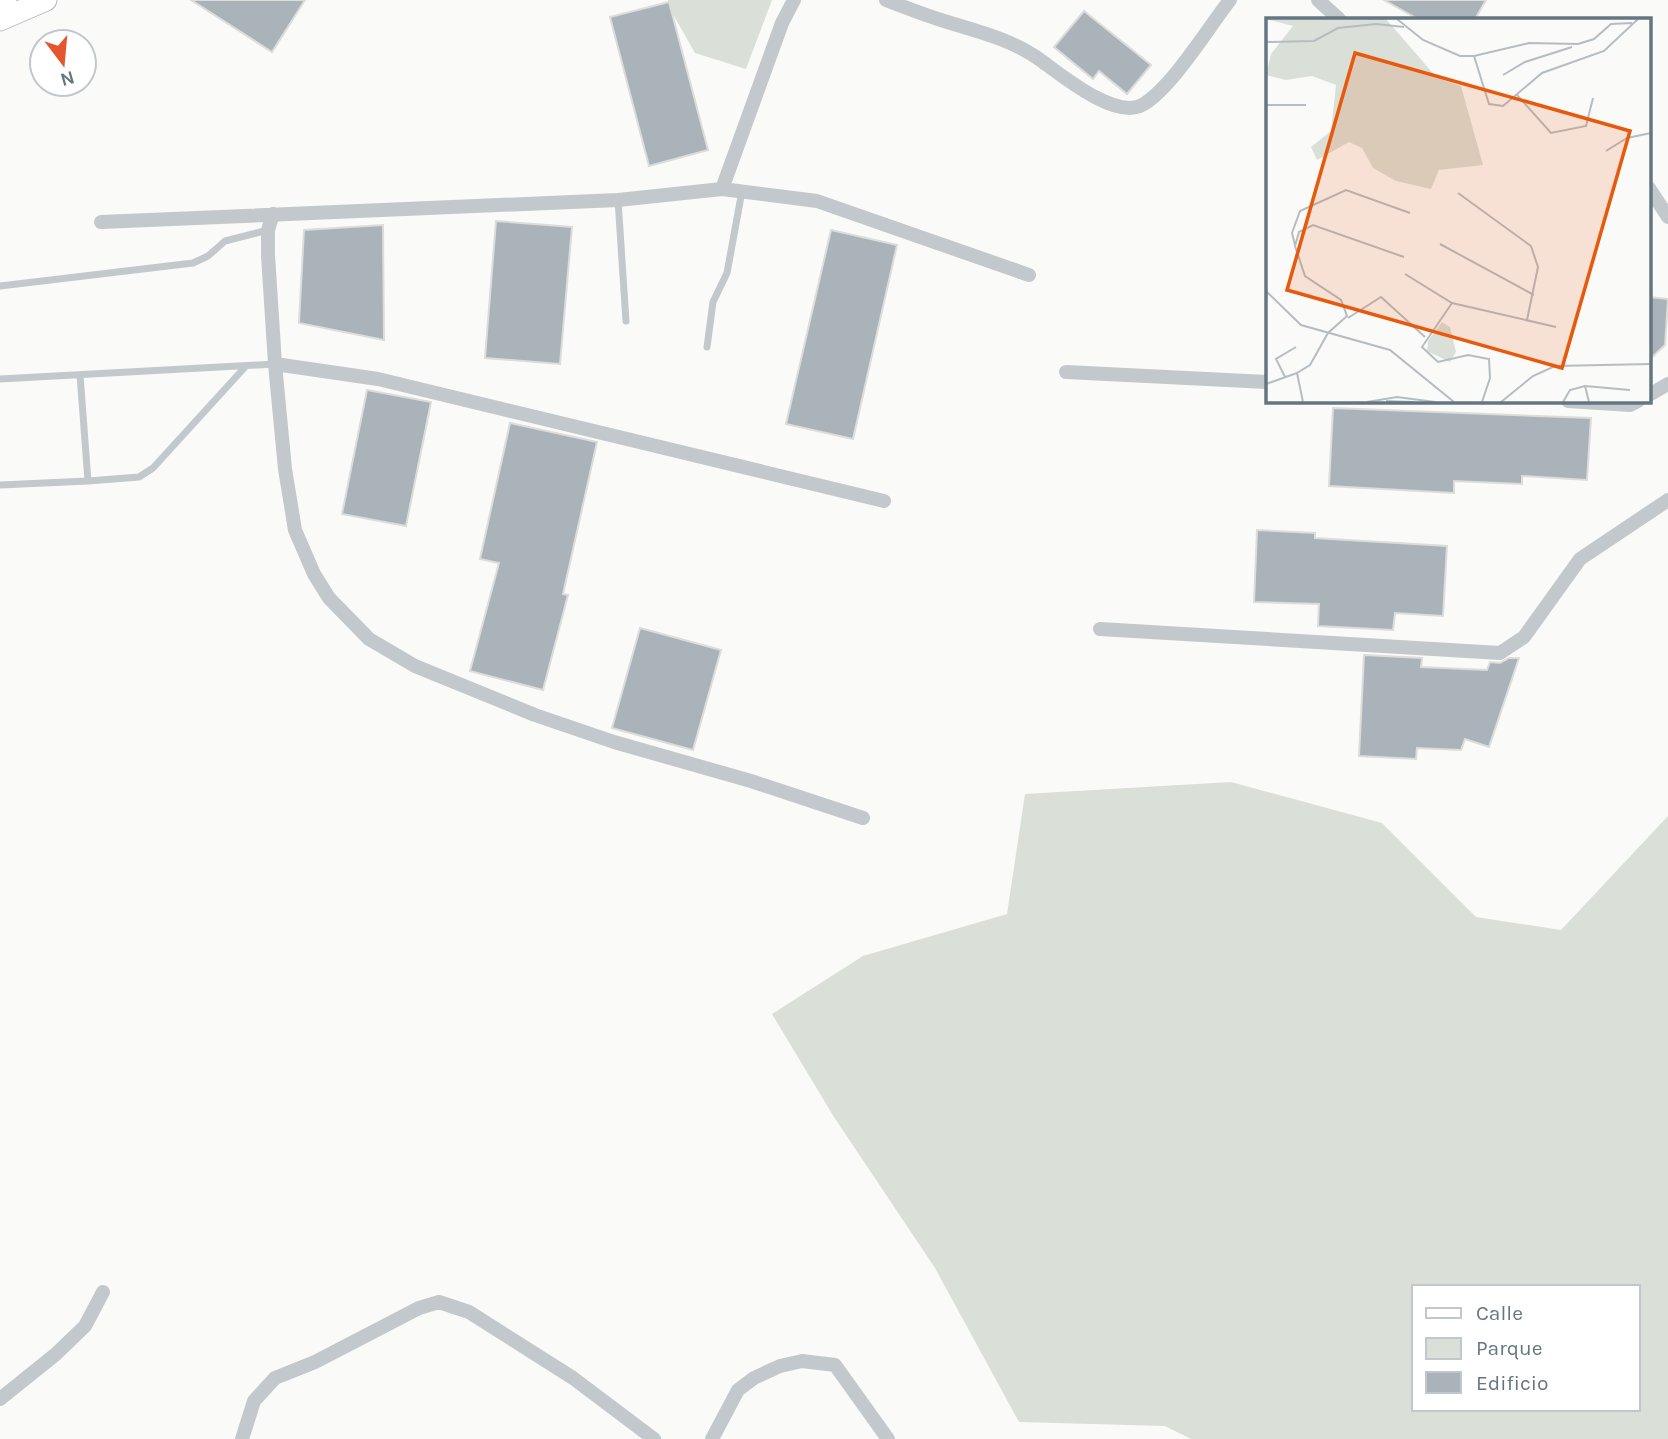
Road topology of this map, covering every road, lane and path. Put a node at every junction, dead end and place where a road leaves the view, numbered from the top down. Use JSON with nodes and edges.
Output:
{"nodes":[{"id":1,"x":6,"y":0,"type":"edge"},
{"id":2,"x":46,"y":0,"type":"edge"},
{"id":3,"x":794,"y":0,"type":"edge"},
{"id":4,"x":886,"y":0,"type":"edge"},
{"id":5,"x":1230,"y":0,"type":"edge"},
{"id":6,"x":1318,"y":0,"type":"edge"},
{"id":7,"x":0,"y":3,"type":"edge"},
{"id":8,"x":1338,"y":18,"type":"edge"},
{"id":9,"x":0,"y":20,"type":"edge"},
{"id":10,"x":722,"y":189,"type":"junction"},
{"id":11,"x":742,"y":190,"type":"junction"},
{"id":12,"x":1650,"y":190,"type":"edge"},
{"id":13,"x":618,"y":200,"type":"junction"},
{"id":14,"x":273,"y":214,"type":"junction"},
{"id":15,"x":1668,"y":217,"type":"edge"},
{"id":16,"x":101,"y":222,"type":"dead end"},
{"id":17,"x":268,"y":230,"type":"junction"},
{"id":18,"x":1029,"y":275,"type":"dead end"},
{"id":19,"x":0,"y":286,"type":"edge"},
{"id":20,"x":626,"y":321,"type":"dead end"},
{"id":21,"x":707,"y":346,"type":"dead end"},
{"id":22,"x":275,"y":364,"type":"junction"},
{"id":23,"x":246,"y":366,"type":"junction"},
{"id":24,"x":1066,"y":372,"type":"dead end"},
{"id":25,"x":80,"y":375,"type":"junction"},
{"id":26,"x":0,"y":379,"type":"edge"},
{"id":27,"x":1266,"y":382,"type":"edge"},
{"id":28,"x":1668,"y":384,"type":"edge"},
{"id":29,"x":1650,"y":394,"type":"edge"},
{"id":30,"x":1584,"y":402,"type":"edge"},
{"id":31,"x":1635,"y":402,"type":"edge"},
{"id":32,"x":88,"y":481,"type":"junction"},
{"id":33,"x":0,"y":485,"type":"edge"},
{"id":34,"x":1668,"y":500,"type":"edge"},
{"id":35,"x":884,"y":501,"type":"dead end"},
{"id":36,"x":1100,"y":629,"type":"dead end"},
{"id":37,"x":863,"y":818,"type":"dead end"},
{"id":38,"x":103,"y":1292,"type":"dead end"},
{"id":39,"x":0,"y":1399,"type":"edge"},
{"id":40,"x":242,"y":1439,"type":"edge"},
{"id":41,"x":654,"y":1439,"type":"edge"},
{"id":42,"x":712,"y":1439,"type":"edge"},
{"id":43,"x":888,"y":1439,"type":"edge"}],
"edges":[{"from":1,"to":7,"type":"main road"},
{"from":2,"to":9,"type":"main road"},
{"from":3,"to":10,"type":"street"},
{"from":4,"to":5,"type":"street"},
{"from":6,"to":8,"type":"street"},
{"from":10,"to":11,"type":"street"},
{"from":10,"to":13,"type":"street"},
{"from":11,"to":18,"type":"street"},
{"from":11,"to":21,"type":"lane"},
{"from":12,"to":15,"type":"street"},
{"from":13,"to":14,"type":"street"},
{"from":13,"to":20,"type":"lane"},
{"from":14,"to":16,"type":"street"},
{"from":14,"to":17,"type":"street"},
{"from":17,"to":19,"type":"lane"},
{"from":17,"to":22,"type":"street"},
{"from":22,"to":23,"type":"lane"},
{"from":22,"to":35,"type":"street"},
{"from":22,"to":37,"type":"street"},
{"from":23,"to":25,"type":"lane"},
{"from":23,"to":32,"type":"lane"},
{"from":24,"to":27,"type":"street"},
{"from":25,"to":26,"type":"lane"},
{"from":25,"to":32,"type":"lane"},
{"from":28,"to":29,"type":"street"},
{"from":30,"to":31,"type":"street"},
{"from":32,"to":33,"type":"lane"},
{"from":34,"to":36,"type":"street"},
{"from":38,"to":39,"type":"street"},
{"from":40,"to":41,"type":"street"},
{"from":42,"to":43,"type":"street"}]}
